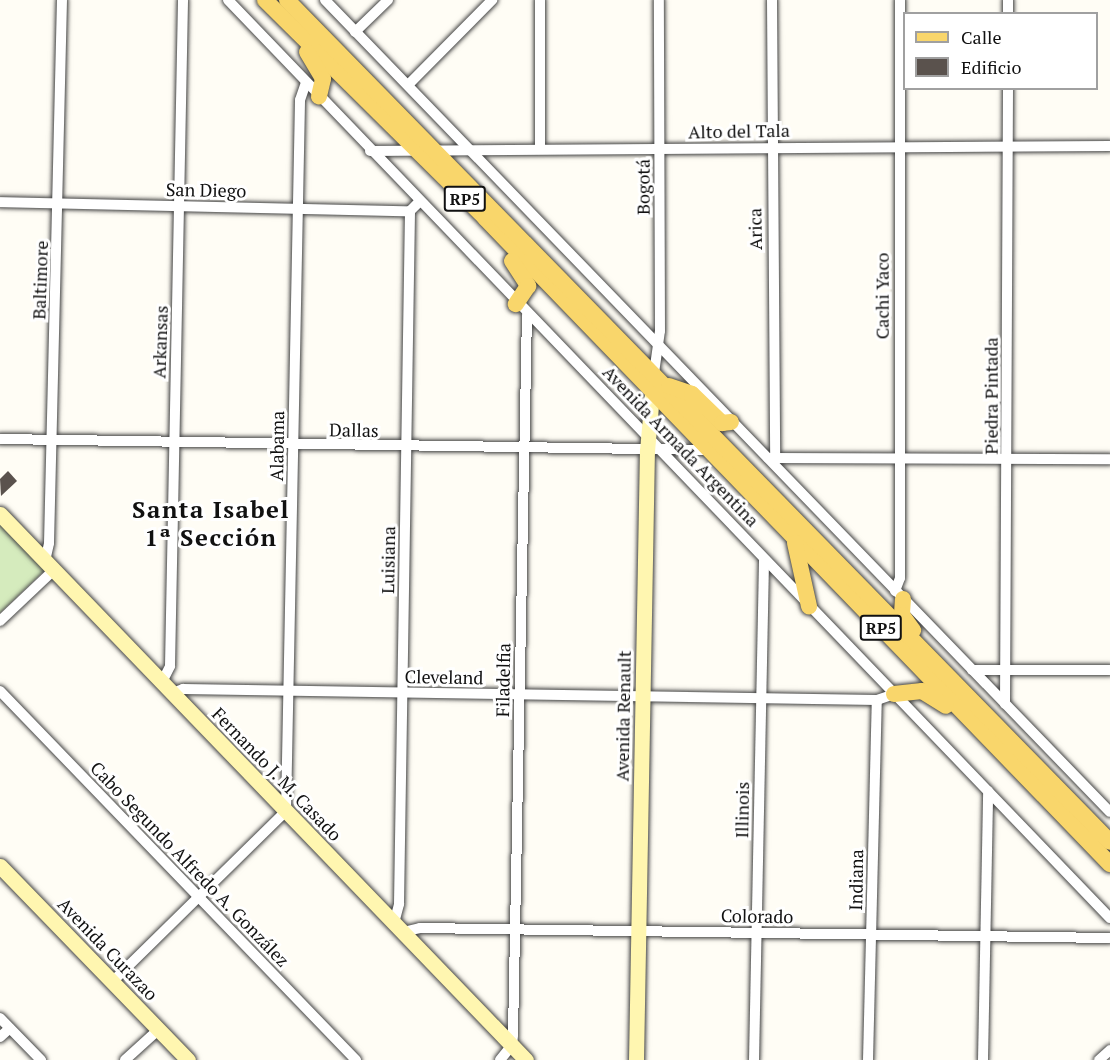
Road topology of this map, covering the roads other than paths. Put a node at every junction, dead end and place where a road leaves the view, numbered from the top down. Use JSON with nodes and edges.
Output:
{"nodes":[{"id":1,"x":62,"y":0,"type":"edge"},
{"id":2,"x":183,"y":0,"type":"edge"},
{"id":3,"x":228,"y":0,"type":"edge"},
{"id":4,"x":325,"y":0,"type":"edge"},
{"id":5,"x":388,"y":0,"type":"edge"},
{"id":6,"x":492,"y":0,"type":"edge"},
{"id":7,"x":540,"y":0,"type":"edge"},
{"id":8,"x":659,"y":0,"type":"edge"},
{"id":9,"x":772,"y":0,"type":"edge"},
{"id":10,"x":900,"y":0,"type":"edge"},
{"id":11,"x":276,"y":3,"type":"edge"},
{"id":12,"x":356,"y":32,"type":"junction"},
{"id":13,"x":306,"y":83,"type":"junction"},
{"id":14,"x":408,"y":85,"type":"junction"},
{"id":15,"x":1008,"y":90,"type":"edge"},
{"id":16,"x":319,"y":97,"type":"junction"},
{"id":17,"x":770,"y":146,"type":"junction"},
{"id":18,"x":899,"y":146,"type":"junction"},
{"id":19,"x":1008,"y":146,"type":"junction"},
{"id":20,"x":1110,"y":146,"type":"edge"},
{"id":21,"x":414,"y":149,"type":"junction"},
{"id":22,"x":433,"y":149,"type":"junction"},
{"id":23,"x":468,"y":149,"type":"junction"},
{"id":24,"x":540,"y":149,"type":"junction"},
{"id":25,"x":659,"y":149,"type":"junction"},
{"id":26,"x":370,"y":151,"type":"junction"},
{"id":27,"x":420,"y":201,"type":"junction"},
{"id":28,"x":0,"y":202,"type":"edge"},
{"id":29,"x":58,"y":203,"type":"junction"},
{"id":30,"x":180,"y":206,"type":"junction"},
{"id":31,"x":298,"y":208,"type":"junction"},
{"id":32,"x":410,"y":211,"type":"junction"},
{"id":33,"x":485,"y":218,"type":"junction"},
{"id":34,"x":522,"y":309,"type":"junction"},
{"id":35,"x":657,"y":345,"type":"junction"},
{"id":36,"x":654,"y":373,"type":"junction"},
{"id":37,"x":660,"y":389,"type":"junction"},
{"id":38,"x":731,"y":422,"type":"junction"},
{"id":39,"x":0,"y":439,"type":"edge"},
{"id":40,"x":52,"y":441,"type":"junction"},
{"id":41,"x":174,"y":442,"type":"junction"},
{"id":42,"x":294,"y":446,"type":"junction"},
{"id":43,"x":651,"y":447,"type":"junction"},
{"id":44,"x":406,"y":448,"type":"junction"},
{"id":45,"x":524,"y":449,"type":"junction"},
{"id":46,"x":707,"y":450,"type":"junction"},
{"id":47,"x":771,"y":458,"type":"junction"},
{"id":48,"x":899,"y":459,"type":"junction"},
{"id":49,"x":1008,"y":459,"type":"junction"},
{"id":50,"x":1110,"y":459,"type":"edge"},
{"id":51,"x":0,"y":514,"type":"edge"},
{"id":52,"x":792,"y":537,"type":"junction"},
{"id":53,"x":764,"y":560,"type":"junction"},
{"id":54,"x":50,"y":565,"type":"junction"},
{"id":55,"x":899,"y":595,"type":"junction"},
{"id":56,"x":809,"y":606,"type":"junction"},
{"id":57,"x":0,"y":621,"type":"edge"},
{"id":58,"x":972,"y":670,"type":"junction"},
{"id":59,"x":1008,"y":670,"type":"junction"},
{"id":60,"x":1110,"y":670,"type":"edge"},
{"id":61,"x":168,"y":688,"type":"junction"},
{"id":62,"x":960,"y":689,"type":"junction"},
{"id":63,"x":0,"y":691,"type":"edge"},
{"id":64,"x":289,"y":691,"type":"junction"},
{"id":65,"x":402,"y":693,"type":"junction"},
{"id":66,"x":894,"y":694,"type":"junction"},
{"id":67,"x":520,"y":695,"type":"junction"},
{"id":68,"x":643,"y":697,"type":"junction"},
{"id":69,"x":760,"y":699,"type":"junction"},
{"id":70,"x":877,"y":700,"type":"junction"},
{"id":71,"x":1005,"y":704,"type":"junction"},
{"id":72,"x":970,"y":719,"type":"junction"},
{"id":73,"x":988,"y":791,"type":"junction"},
{"id":74,"x":286,"y":811,"type":"junction"},
{"id":75,"x":1110,"y":812,"type":"edge"},
{"id":76,"x":1083,"y":836,"type":"junction"},
{"id":77,"x":1110,"y":842,"type":"edge"},
{"id":78,"x":1110,"y":864,"type":"edge"},
{"id":79,"x":0,"y":866,"type":"edge"},
{"id":80,"x":1110,"y":877,"type":"edge"},
{"id":81,"x":200,"y":898,"type":"junction"},
{"id":82,"x":1110,"y":918,"type":"edge"},
{"id":83,"x":398,"y":927,"type":"junction"},
{"id":84,"x":515,"y":929,"type":"junction"},
{"id":85,"x":639,"y":930,"type":"junction"},
{"id":86,"x":756,"y":932,"type":"junction"},
{"id":87,"x":871,"y":934,"type":"junction"},
{"id":88,"x":986,"y":937,"type":"junction"},
{"id":89,"x":1110,"y":938,"type":"edge"},
{"id":90,"x":112,"y":982,"type":"junction"},
{"id":91,"x":0,"y":1018,"type":"edge"},
{"id":92,"x":10,"y":1028,"type":"junction"},
{"id":93,"x":158,"y":1030,"type":"junction"},
{"id":94,"x":0,"y":1037,"type":"edge"},
{"id":95,"x":512,"y":1045,"type":"junction"},
{"id":96,"x":1110,"y":1050,"type":"edge"},
{"id":97,"x":41,"y":1060,"type":"edge"},
{"id":98,"x":125,"y":1060,"type":"edge"},
{"id":99,"x":188,"y":1060,"type":"edge"},
{"id":100,"x":356,"y":1060,"type":"edge"},
{"id":101,"x":500,"y":1060,"type":"edge"},
{"id":102,"x":526,"y":1060,"type":"edge"},
{"id":103,"x":636,"y":1060,"type":"edge"},
{"id":104,"x":754,"y":1060,"type":"edge"},
{"id":105,"x":868,"y":1060,"type":"edge"},
{"id":106,"x":983,"y":1060,"type":"edge"},
{"id":107,"x":1100,"y":1060,"type":"edge"}],
"edges":[{"from":1,"to":29,"type":"street","name":"Baltimore"},
{"from":2,"to":30,"type":"street","name":"Arkansas"},
{"from":3,"to":13,"type":"street","name":"Avenida Armada Argentina"},
{"from":4,"to":12,"type":"street"},
{"from":5,"to":12,"type":"street"},
{"from":6,"to":14,"type":"street"},
{"from":7,"to":24,"type":"street"},
{"from":8,"to":25,"type":"street","name":"Bogotá"},
{"from":9,"to":17,"type":"street","name":"Arica"},
{"from":10,"to":18,"type":"street","name":"Cachi Yaco"},
{"from":11,"to":16,"type":"main road"},
{"from":11,"to":21,"type":"main road","name":"Avenida Armada Argentina","number":"RP5"},
{"from":11,"to":22,"type":"main road","name":"Avenida Armada Argentina","number":"RP5"},
{"from":12,"to":14,"type":"street"},
{"from":13,"to":16,"type":"street","name":"Avenida Armada Argentina"},
{"from":13,"to":31,"type":"street","name":"Alabama"},
{"from":14,"to":23,"type":"street"},
{"from":15,"to":19,"type":"street","name":"Piedra Pintada"},
{"from":16,"to":26,"type":"street","name":"Avenida Armada Argentina"},
{"from":17,"to":18,"type":"street","name":"Alto del Tala"},
{"from":17,"to":25,"type":"street","name":"Alto del Tala"},
{"from":17,"to":47,"type":"street","name":"Arica"},
{"from":18,"to":19,"type":"street","name":"Alto del Tala"},
{"from":18,"to":48,"type":"street","name":"Cachi Yaco"},
{"from":19,"to":20,"type":"street","name":"Alto del Tala"},
{"from":19,"to":49,"type":"street","name":"Piedra Pintada"},
{"from":21,"to":22,"type":"street","name":"Alto del Tala"},
{"from":21,"to":26,"type":"street","name":"Alto del Tala"},
{"from":21,"to":33,"type":"main road","name":"Avenida Armada Argentina","number":"RP5"},
{"from":22,"to":23,"type":"street","name":"Alto del Tala"},
{"from":22,"to":36,"type":"main road","name":"Avenida Armada Argentina","number":"RP5"},
{"from":23,"to":24,"type":"street","name":"Alto del Tala"},
{"from":23,"to":35,"type":"street"},
{"from":24,"to":25,"type":"street","name":"Alto del Tala"},
{"from":25,"to":35,"type":"street","name":"Bogotá"},
{"from":26,"to":27,"type":"street","name":"Avenida Armada Argentina"},
{"from":27,"to":32,"type":"street"},
{"from":27,"to":34,"type":"street","name":"Avenida Armada Argentina"},
{"from":28,"to":29,"type":"street","name":"San Diego"},
{"from":29,"to":30,"type":"street","name":"San Diego"},
{"from":29,"to":40,"type":"street","name":"Baltimore"},
{"from":30,"to":31,"type":"street","name":"San Diego"},
{"from":30,"to":41,"type":"street","name":"Arkansas"},
{"from":31,"to":32,"type":"street","name":"San Diego"},
{"from":31,"to":42,"type":"street","name":"Alabama"},
{"from":32,"to":44,"type":"street","name":"Luisiana"},
{"from":33,"to":34,"type":"main road"},
{"from":33,"to":37,"type":"main road","name":"Avenida Armada Argentina","number":"RP5"},
{"from":34,"to":43,"type":"street","name":"Avenida Armada Argentina"},
{"from":34,"to":45,"type":"street","name":"Filadelfia"},
{"from":35,"to":36,"type":"street","name":"Bogotá"},
{"from":35,"to":38,"type":"street"},
{"from":36,"to":37,"type":"main road","name":"Avenida Armada Argentina","number":"RP5"},
{"from":37,"to":38,"type":"main road"},
{"from":37,"to":43,"type":"street","name":"Avenida Renault"},
{"from":37,"to":46,"type":"main road","name":"Avenida Armada Argentina","number":"RP5"},
{"from":37,"to":62,"type":"main road","name":"Avenida Armada Argentina","number":"RP5"},
{"from":38,"to":47,"type":"street"},
{"from":39,"to":40,"type":"street","name":"Dallas"},
{"from":40,"to":41,"type":"street","name":"Dallas"},
{"from":40,"to":54,"type":"street","name":"Baltimore"},
{"from":41,"to":42,"type":"street","name":"Dallas"},
{"from":41,"to":61,"type":"street","name":"Arkansas"},
{"from":42,"to":44,"type":"street","name":"Dallas"},
{"from":42,"to":64,"type":"street","name":"Alabama"},
{"from":43,"to":45,"type":"street","name":"Dallas"},
{"from":43,"to":46,"type":"street","name":"Dallas"},
{"from":43,"to":53,"type":"street","name":"Avenida Armada Argentina"},
{"from":43,"to":68,"type":"street","name":"Avenida Renault"},
{"from":44,"to":45,"type":"street","name":"Dallas"},
{"from":44,"to":65,"type":"street","name":"Luisiana"},
{"from":45,"to":67,"type":"street","name":"Filadelfia"},
{"from":46,"to":52,"type":"main road","name":"Avenida Armada Argentina","number":"RP5"},
{"from":47,"to":48,"type":"street"},
{"from":47,"to":55,"type":"street"},
{"from":48,"to":49,"type":"street"},
{"from":48,"to":55,"type":"street","name":"Cachi Yaco"},
{"from":49,"to":50,"type":"street"},
{"from":49,"to":59,"type":"street","name":"Piedra Pintada"},
{"from":51,"to":54,"type":"street","name":"Fernando J. M. Casado"},
{"from":52,"to":56,"type":"main road"},
{"from":52,"to":72,"type":"main road","name":"Avenida Armada Argentina","number":"RP5"},
{"from":53,"to":56,"type":"street","name":"Avenida Armada Argentina"},
{"from":53,"to":69,"type":"street","name":"Illinois"},
{"from":54,"to":57,"type":"street"},
{"from":54,"to":61,"type":"street","name":"Fernando J. M. Casado"},
{"from":55,"to":58,"type":"street"},
{"from":55,"to":62,"type":"main road"},
{"from":56,"to":66,"type":"street","name":"Avenida Armada Argentina"},
{"from":58,"to":59,"type":"street"},
{"from":58,"to":71,"type":"street"},
{"from":59,"to":60,"type":"street"},
{"from":59,"to":71,"type":"street","name":"Piedra Pintada"},
{"from":61,"to":64,"type":"street","name":"Cleveland"},
{"from":61,"to":74,"type":"street","name":"Fernando J. M. Casado"},
{"from":62,"to":77,"type":"main road","name":"Avenida Armada Argentina","number":"RP5"},
{"from":63,"to":81,"type":"street","name":"Cabo Segundo Alfredo A. González"},
{"from":64,"to":65,"type":"street","name":"Cleveland"},
{"from":64,"to":74,"type":"street","name":"Alabama"},
{"from":65,"to":67,"type":"street","name":"Cleveland"},
{"from":65,"to":83,"type":"street","name":"Luisiana"},
{"from":66,"to":70,"type":"street","name":"Cleveland"},
{"from":66,"to":72,"type":"main road"},
{"from":66,"to":73,"type":"street","name":"Avenida Armada Argentina"},
{"from":67,"to":68,"type":"street","name":"Cleveland"},
{"from":67,"to":84,"type":"street","name":"Filadelfia"},
{"from":68,"to":69,"type":"street","name":"Cleveland"},
{"from":68,"to":85,"type":"street","name":"Avenida Renault"},
{"from":69,"to":70,"type":"street","name":"Cleveland"},
{"from":69,"to":86,"type":"street","name":"Illinois"},
{"from":70,"to":87,"type":"street","name":"Indiana"},
{"from":71,"to":75,"type":"street"},
{"from":72,"to":76,"type":"main road","name":"Avenida Armada Argentina","number":"RP5"},
{"from":73,"to":82,"type":"street","name":"Avenida Armada Argentina"},
{"from":73,"to":88,"type":"street"},
{"from":74,"to":81,"type":"street"},
{"from":74,"to":83,"type":"street","name":"Fernando J. M. Casado"},
{"from":76,"to":78,"type":"main road","name":"Avenida Armada Argentina","number":"RP5"},
{"from":76,"to":80,"type":"main road"},
{"from":79,"to":90,"type":"street","name":"Avenida Curazao"},
{"from":81,"to":90,"type":"street"},
{"from":81,"to":100,"type":"street","name":"Cabo Segundo Alfredo A. González"},
{"from":83,"to":84,"type":"street","name":"Colorado"},
{"from":83,"to":95,"type":"street","name":"Fernando J. M. Casado"},
{"from":84,"to":85,"type":"street","name":"Colorado"},
{"from":84,"to":95,"type":"street","name":"Filadelfia"},
{"from":85,"to":86,"type":"street","name":"Colorado"},
{"from":85,"to":103,"type":"street","name":"Avenida Renault"},
{"from":86,"to":87,"type":"street","name":"Colorado"},
{"from":86,"to":104,"type":"street","name":"Illinois"},
{"from":87,"to":88,"type":"street","name":"Colorado"},
{"from":87,"to":105,"type":"street","name":"Indiana"},
{"from":88,"to":89,"type":"street","name":"Colorado"},
{"from":88,"to":106,"type":"street"},
{"from":90,"to":93,"type":"street","name":"Avenida Curazao"},
{"from":91,"to":92,"type":"street"},
{"from":92,"to":94,"type":"street"},
{"from":92,"to":97,"type":"street"},
{"from":93,"to":98,"type":"street"},
{"from":93,"to":99,"type":"street","name":"Avenida Curazao"},
{"from":95,"to":101,"type":"street"},
{"from":95,"to":102,"type":"street","name":"Fernando J. M. Casado"},
{"from":96,"to":107,"type":"street"}]}
